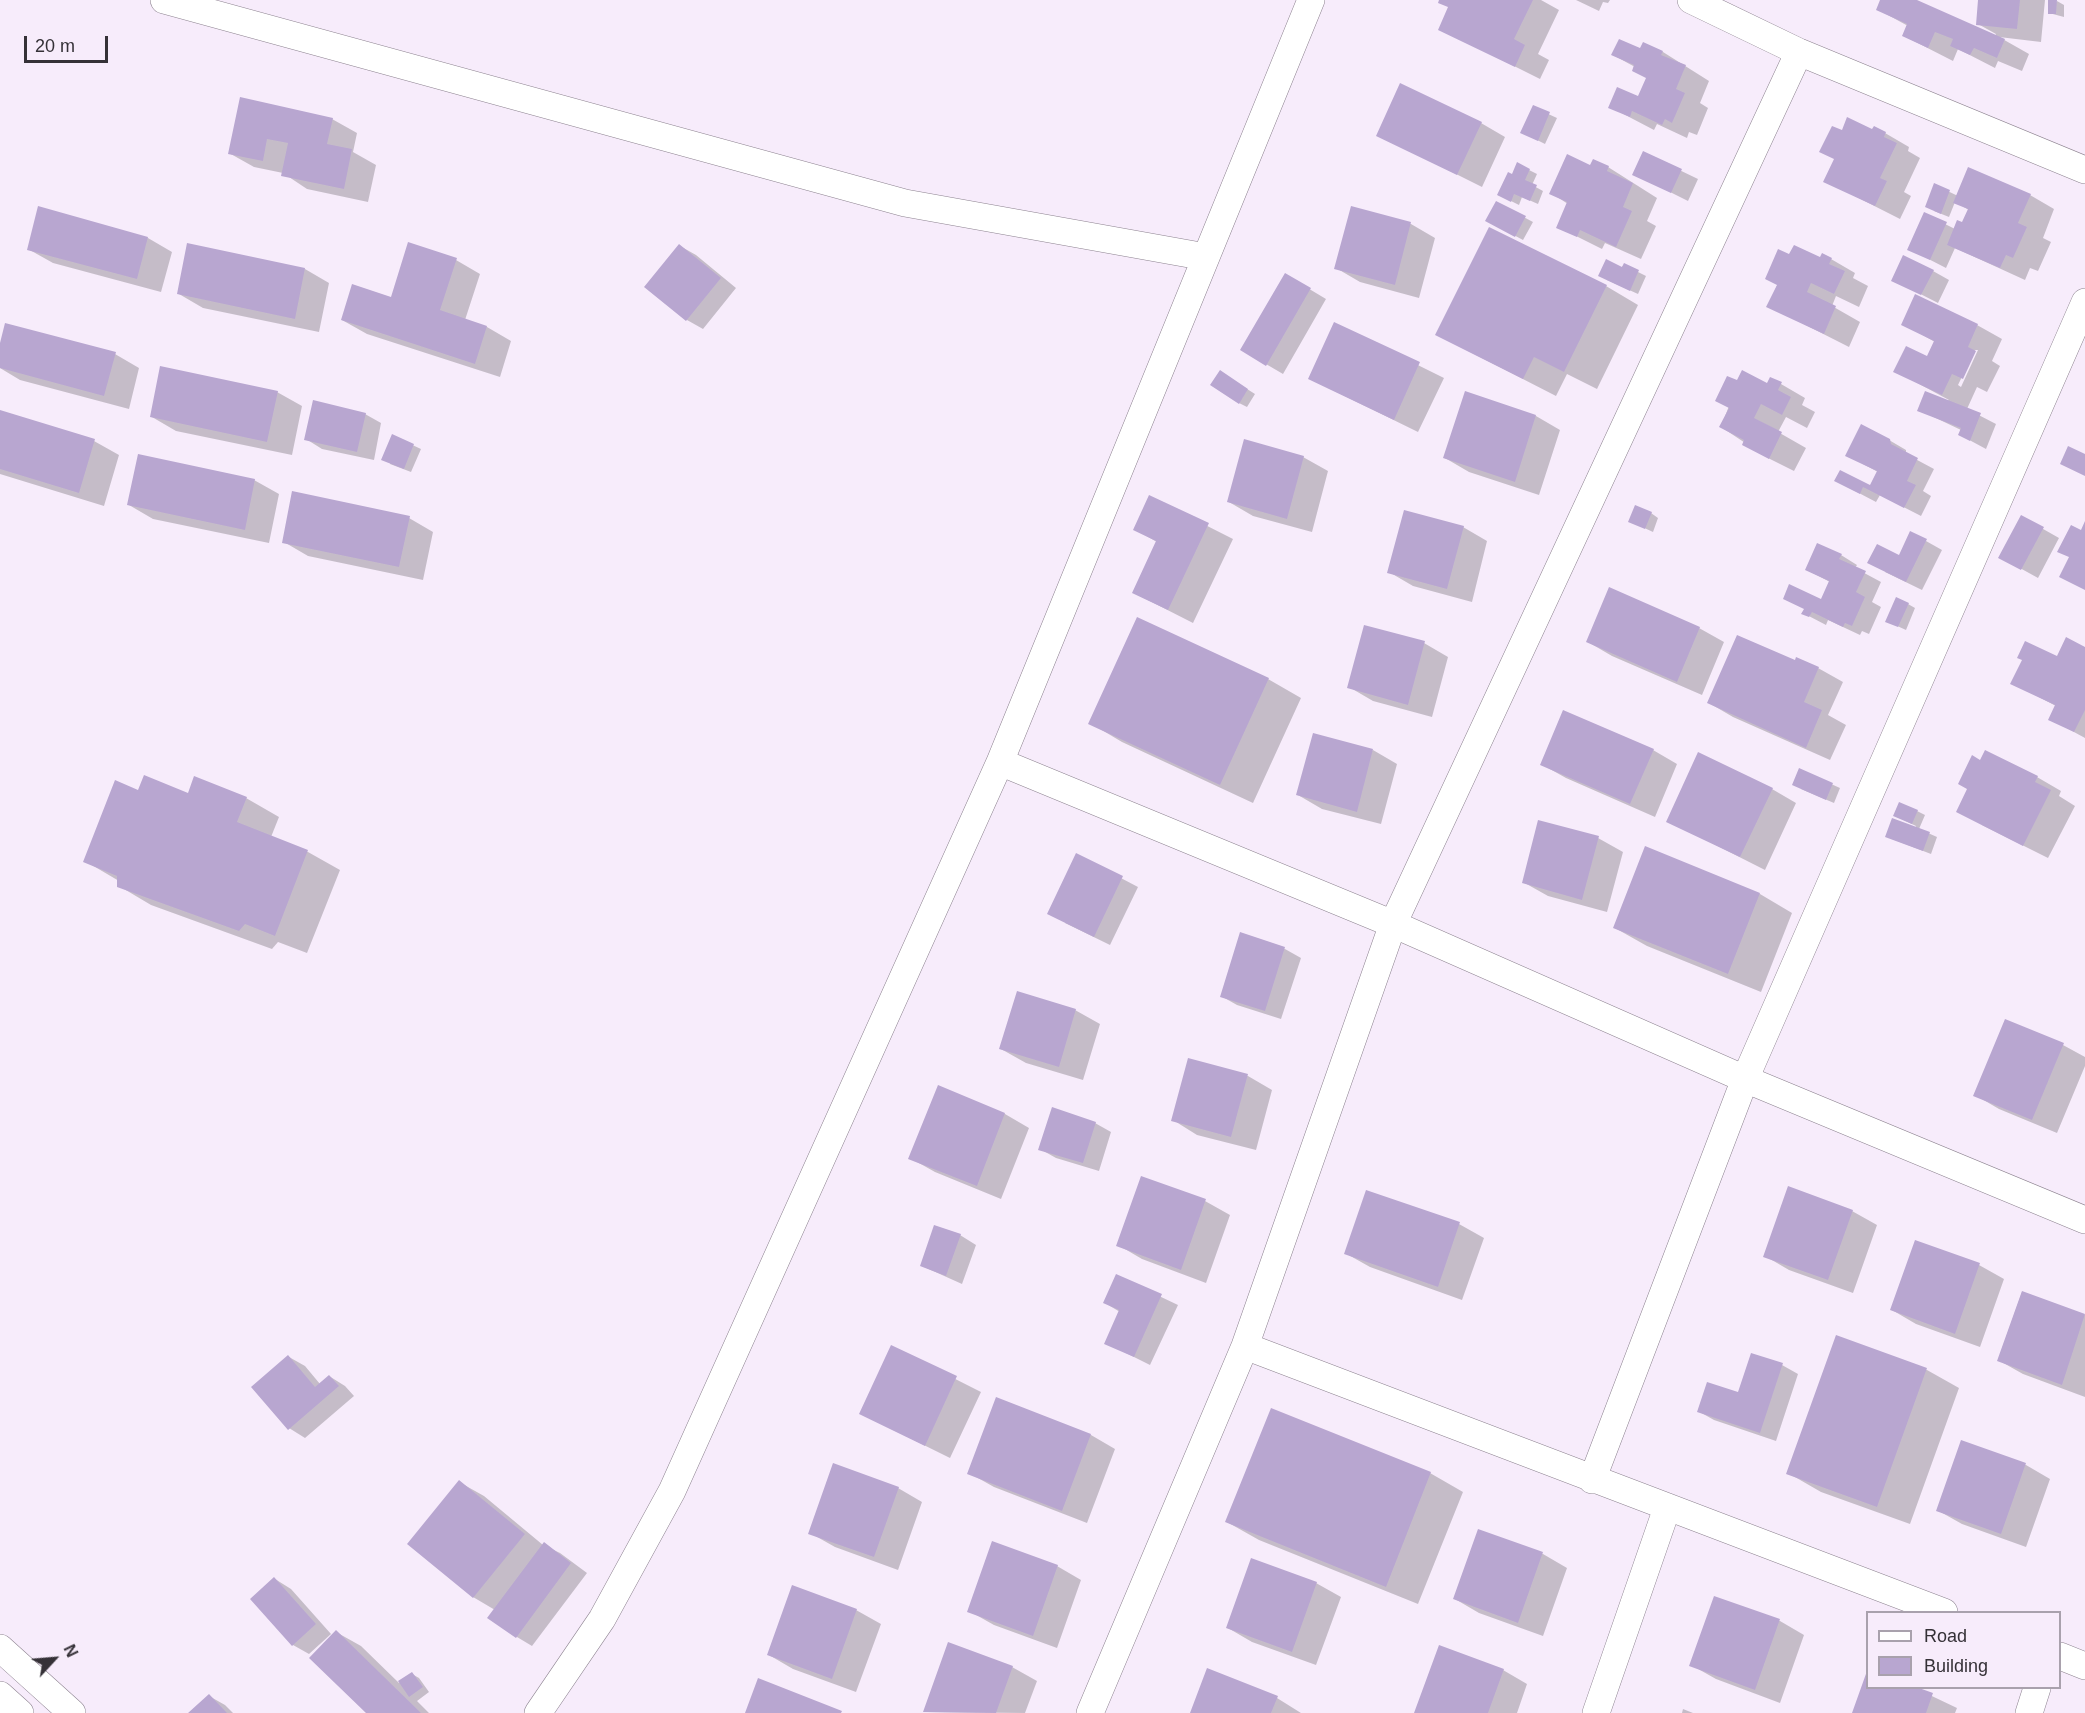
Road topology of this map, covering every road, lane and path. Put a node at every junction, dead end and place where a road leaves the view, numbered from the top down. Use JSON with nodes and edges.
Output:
{"nodes":[{"id":1,"x":164,"y":0,"type":"edge"},
{"id":2,"x":1311,"y":0,"type":"edge"},
{"id":3,"x":1691,"y":0,"type":"edge"},
{"id":4,"x":1800,"y":52,"type":"junction"},
{"id":5,"x":2085,"y":170,"type":"edge"},
{"id":6,"x":1206,"y":257,"type":"junction"},
{"id":7,"x":2085,"y":302,"type":"edge"},
{"id":8,"x":1000,"y":762,"type":"junction"},
{"id":9,"x":1393,"y":924,"type":"junction"},
{"id":10,"x":1745,"y":1079,"type":"junction"},
{"id":11,"x":2085,"y":1221,"type":"edge"},
{"id":12,"x":1245,"y":1346,"type":"junction"},
{"id":13,"x":1592,"y":1480,"type":"junction"},
{"id":14,"x":1667,"y":1508,"type":"junction"},
{"id":15,"x":1941,"y":1611,"type":"edge"},
{"id":16,"x":0,"y":1648,"type":"edge"},
{"id":17,"x":2061,"y":1656,"type":"edge"},
{"id":18,"x":2085,"y":1666,"type":"edge"},
{"id":19,"x":2037,"y":1689,"type":"edge"},
{"id":20,"x":0,"y":1695,"type":"edge"},
{"id":21,"x":20,"y":1713,"type":"edge"},
{"id":22,"x":72,"y":1713,"type":"edge"},
{"id":23,"x":538,"y":1713,"type":"edge"},
{"id":24,"x":1090,"y":1713,"type":"edge"},
{"id":25,"x":1596,"y":1713,"type":"edge"},
{"id":26,"x":2029,"y":1713,"type":"edge"}],
"edges":[{"from":1,"to":6,"type":"street"},
{"from":2,"to":6,"type":"street"},
{"from":3,"to":4,"type":"street"},
{"from":4,"to":5,"type":"street"},
{"from":4,"to":9,"type":"street"},
{"from":6,"to":8,"type":"street"},
{"from":7,"to":10,"type":"street"},
{"from":8,"to":9,"type":"street"},
{"from":8,"to":23,"type":"street"},
{"from":9,"to":10,"type":"street"},
{"from":9,"to":12,"type":"street"},
{"from":10,"to":11,"type":"street"},
{"from":10,"to":13,"type":"street"},
{"from":12,"to":13,"type":"street"},
{"from":12,"to":24,"type":"street"},
{"from":13,"to":14,"type":"street"},
{"from":14,"to":15,"type":"street"},
{"from":14,"to":25,"type":"street"},
{"from":16,"to":22,"type":"street"},
{"from":17,"to":18,"type":"street"},
{"from":19,"to":26,"type":"street"},
{"from":20,"to":21,"type":"street"}]}
